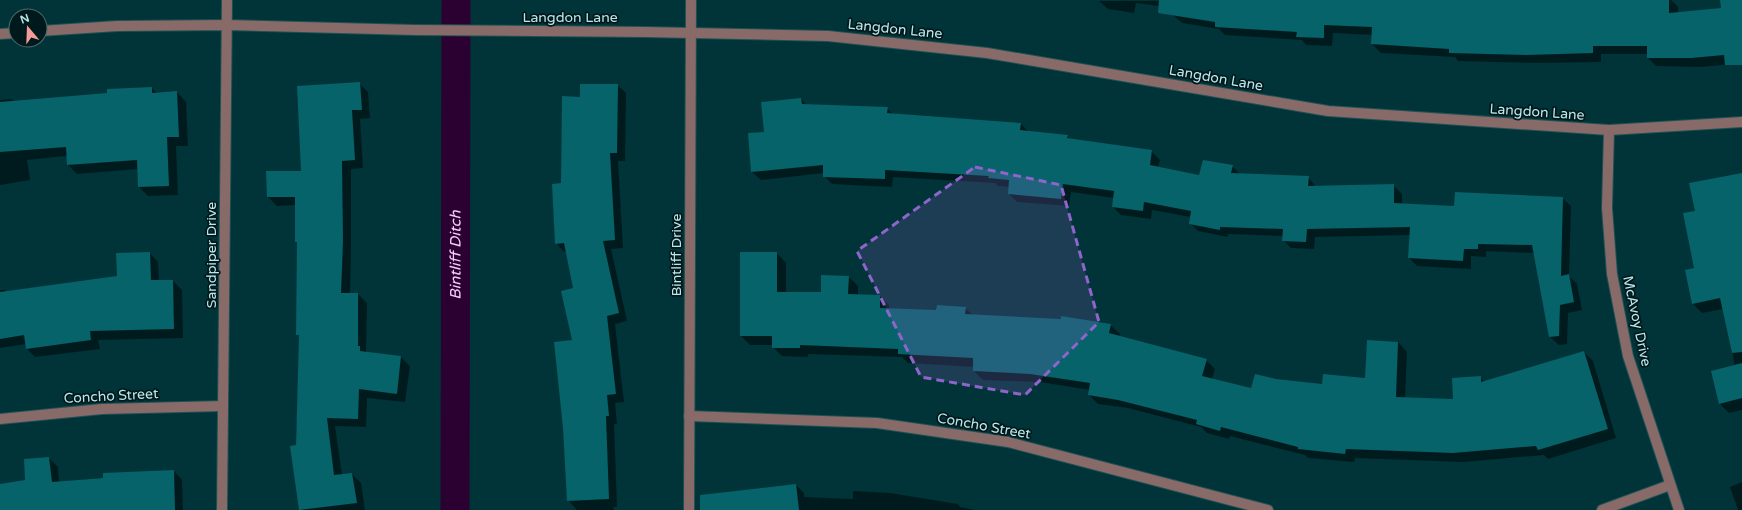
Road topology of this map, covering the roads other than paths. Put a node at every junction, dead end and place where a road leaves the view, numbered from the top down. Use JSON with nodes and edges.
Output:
{"nodes":[{"id":1,"x":227,"y":0,"type":"edge"},
{"id":2,"x":691,"y":0,"type":"edge"},
{"id":3,"x":227,"y":25,"type":"junction"},
{"id":4,"x":48,"y":30,"type":"edge"},
{"id":5,"x":690,"y":32,"type":"junction"},
{"id":6,"x":1742,"y":122,"type":"edge"},
{"id":7,"x":1609,"y":130,"type":"junction"},
{"id":8,"x":223,"y":406,"type":"junction"},
{"id":9,"x":689,"y":416,"type":"junction"},
{"id":10,"x":0,"y":419,"type":"edge"},
{"id":11,"x":1670,"y":485,"type":"junction"},
{"id":12,"x":222,"y":510,"type":"edge"},
{"id":13,"x":689,"y":510,"type":"edge"},
{"id":14,"x":1268,"y":510,"type":"edge"},
{"id":15,"x":1602,"y":510,"type":"edge"},
{"id":16,"x":1679,"y":510,"type":"edge"}],
"edges":[{"from":1,"to":3,"type":"street","name":"Sandpiper Drive"},
{"from":2,"to":5,"type":"street","name":"Bintliff Drive"},
{"from":3,"to":4,"type":"street","name":"Langdon Lane"},
{"from":3,"to":5,"type":"street","name":"Langdon Lane"},
{"from":3,"to":8,"type":"street","name":"Sandpiper Drive"},
{"from":5,"to":7,"type":"street","name":"Langdon Lane"},
{"from":5,"to":9,"type":"street","name":"Bintliff Drive"},
{"from":6,"to":7,"type":"street","name":"Langdon Lane"},
{"from":7,"to":11,"type":"street","name":"McAvoy Drive"},
{"from":8,"to":10,"type":"street","name":"Concho Street"},
{"from":8,"to":12,"type":"street","name":"Sandpiper Drive"},
{"from":9,"to":13,"type":"street","name":"Bintliff Drive"},
{"from":9,"to":14,"type":"street","name":"Concho Street"},
{"from":11,"to":15,"type":"street"},
{"from":11,"to":16,"type":"street","name":"McAvoy Drive"}]}
